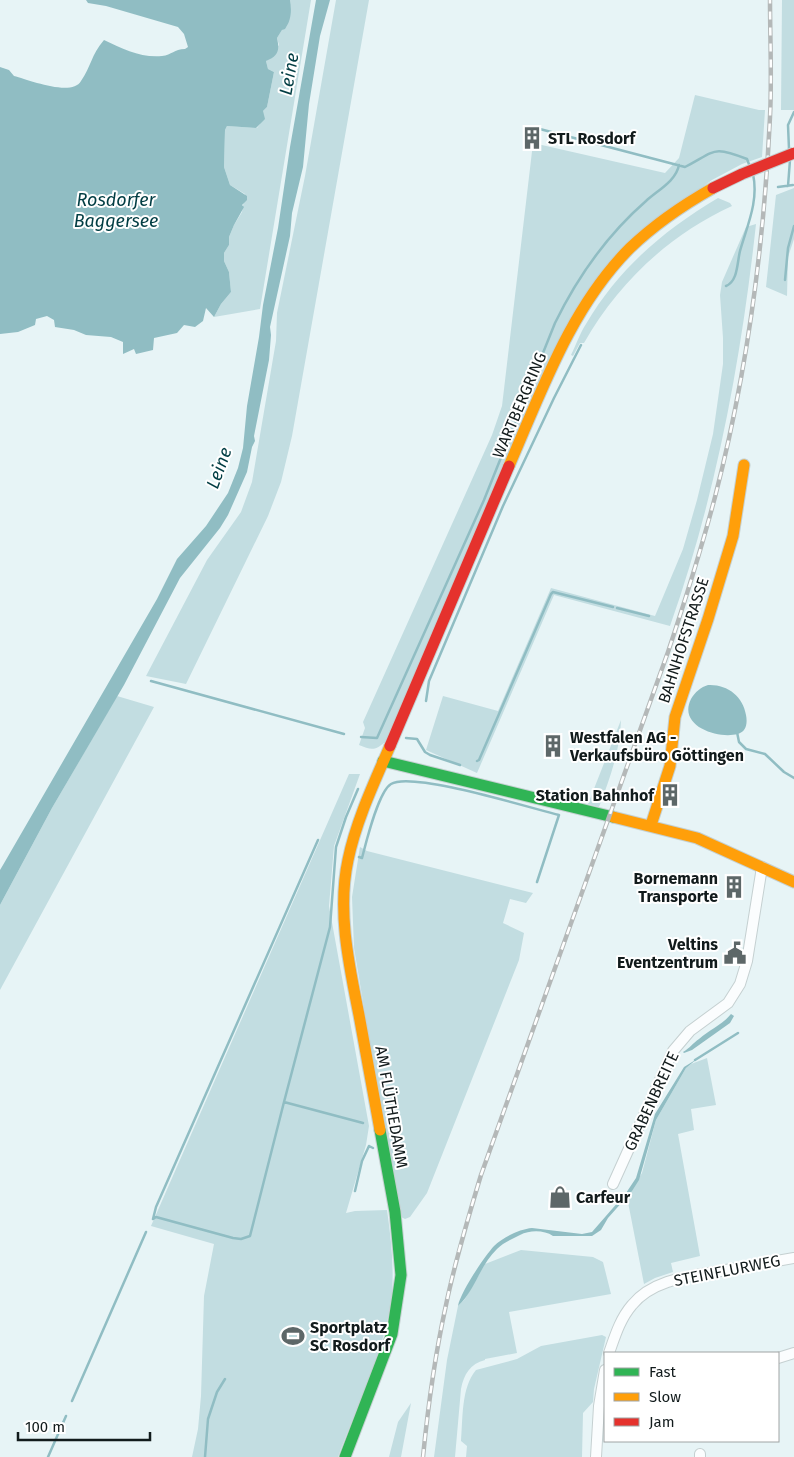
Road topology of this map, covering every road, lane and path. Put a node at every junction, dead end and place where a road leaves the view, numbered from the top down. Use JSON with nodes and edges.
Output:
{"nodes":[{"id":1,"x":794,"y":153,"type":"edge"},
{"id":2,"x":744,"y":465,"type":"dead end"},
{"id":3,"x":383,"y":761,"type":"junction"},
{"id":4,"x":651,"y":825,"type":"junction"},
{"id":5,"x":762,"y":867,"type":"junction"},
{"id":6,"x":794,"y":882,"type":"edge"},
{"id":7,"x":613,"y":1184,"type":"dead end"},
{"id":8,"x":794,"y":1258,"type":"edge"},
{"id":9,"x":609,"y":1352,"type":"edge"},
{"id":10,"x":794,"y":1353,"type":"edge"},
{"id":11,"x":779,"y":1358,"type":"edge"},
{"id":12,"x":604,"y":1377,"type":"edge"},
{"id":13,"x":345,"y":1457,"type":"edge"},
{"id":14,"x":596,"y":1457,"type":"edge"}],
"edges":[{"from":1,"to":3,"type":"main road","name":"WARTBERGRING","bridge":true},
{"from":2,"to":4,"type":"main road","name":"BAHNHOFSTRASSE"},
{"from":3,"to":4,"type":"main road"},
{"from":3,"to":13,"type":"main road","name":"AM FLÜTHEDAMM"},
{"from":4,"to":5,"type":"main road"},
{"from":5,"to":6,"type":"main road"},
{"from":5,"to":7,"type":"street","name":"GRABENBREITE"},
{"from":8,"to":9,"type":"street","name":"STEINFLURWEG"},
{"from":10,"to":11,"type":"street"},
{"from":12,"to":14,"type":"street"}]}
